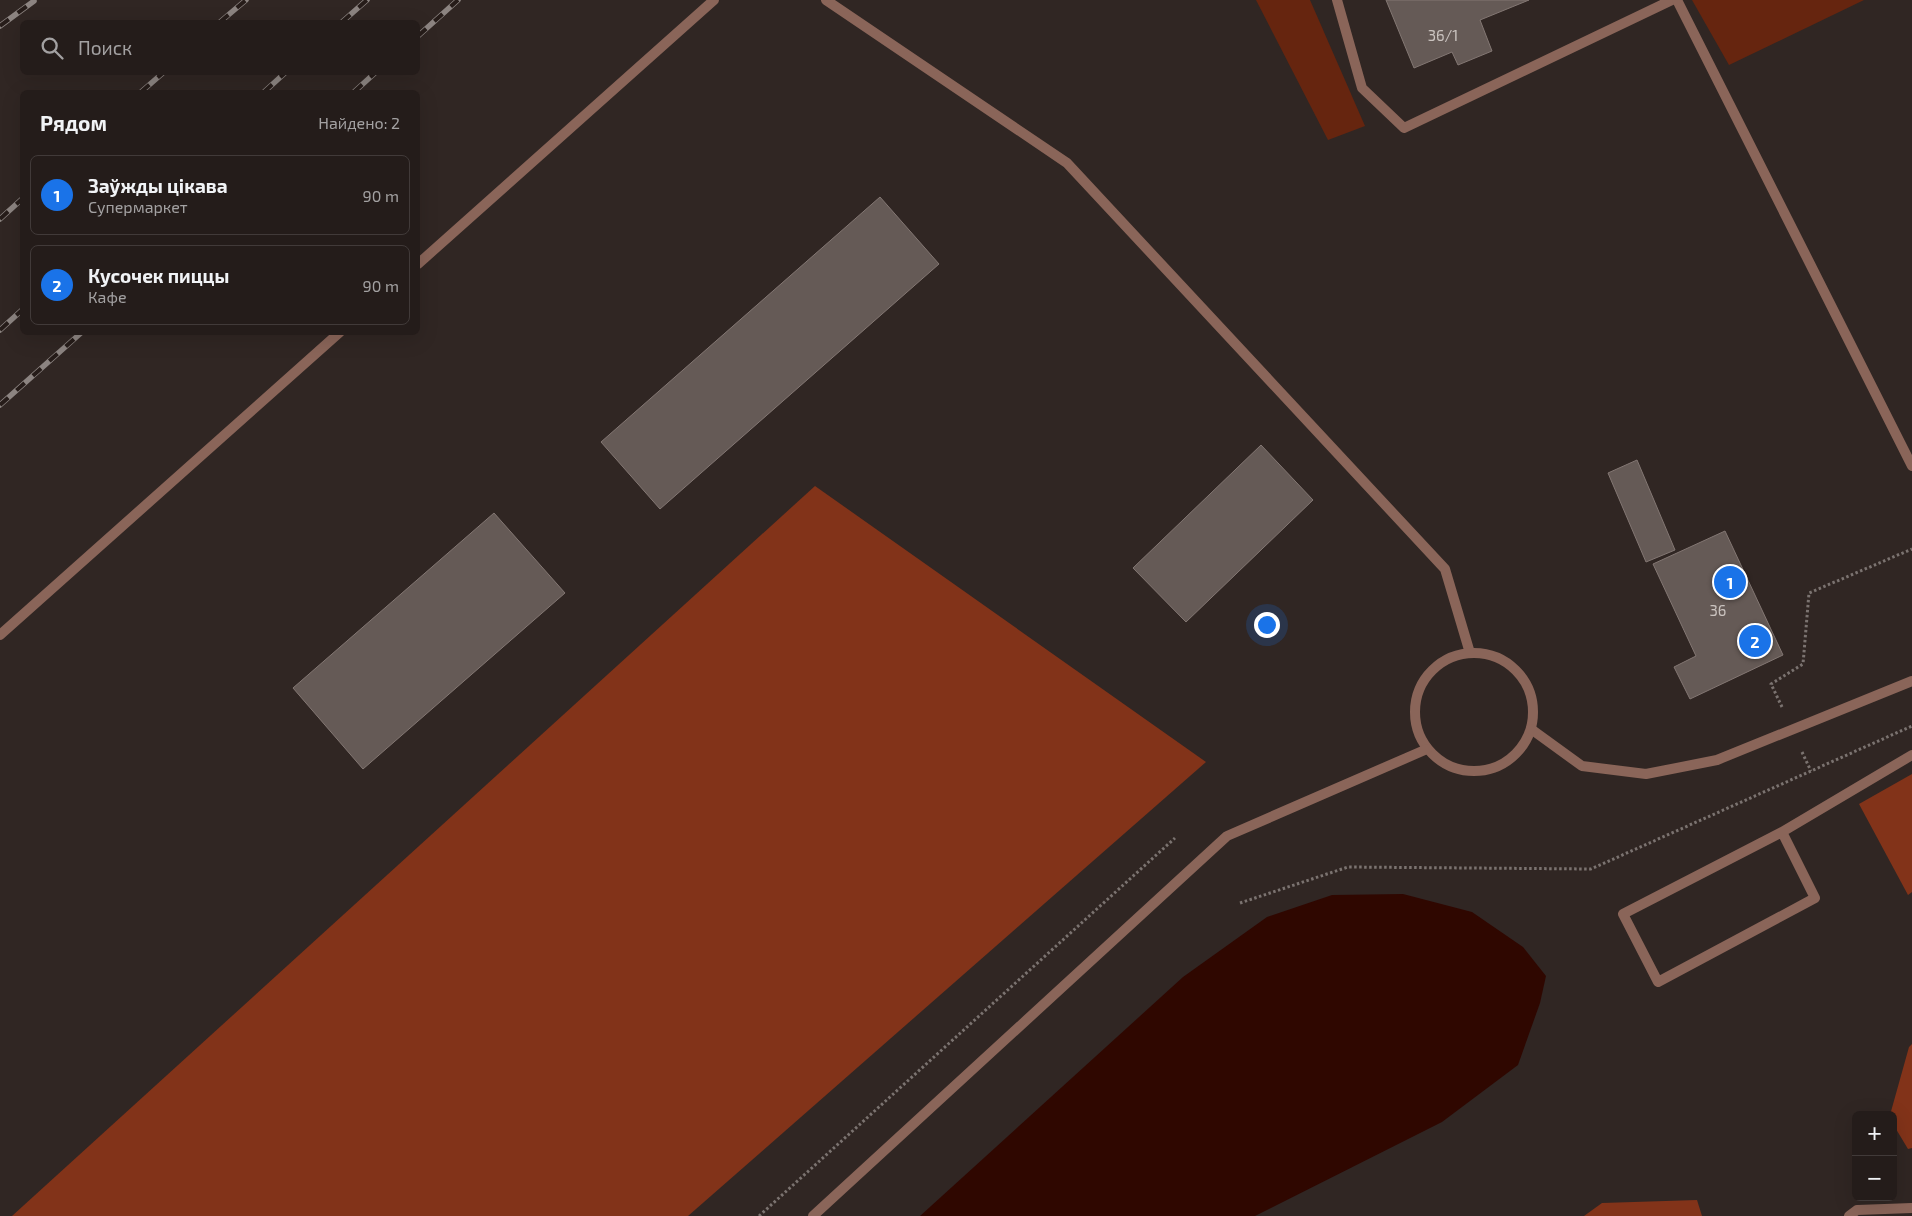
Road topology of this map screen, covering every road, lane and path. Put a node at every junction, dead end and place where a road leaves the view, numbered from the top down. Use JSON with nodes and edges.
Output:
{"nodes":[{"id":1,"x":714,"y":0,"type":"edge"},
{"id":2,"x":826,"y":0,"type":"edge"},
{"id":3,"x":1337,"y":0,"type":"edge"},
{"id":4,"x":1672,"y":0,"type":"edge"},
{"id":5,"x":1677,"y":0,"type":"edge"},
{"id":6,"x":420,"y":262,"type":"edge"},
{"id":7,"x":337,"y":335,"type":"edge"},
{"id":8,"x":1912,"y":466,"type":"edge"},
{"id":9,"x":1912,"y":550,"type":"edge"},
{"id":10,"x":0,"y":635,"type":"edge"},
{"id":11,"x":1470,"y":653,"type":"junction"},
{"id":12,"x":1912,"y":681,"type":"edge"},
{"id":13,"x":1912,"y":726,"type":"edge"},
{"id":14,"x":1531,"y":729,"type":"junction"},
{"id":15,"x":1793,"y":730,"type":"junction"},
{"id":16,"x":1427,"y":749,"type":"junction"},
{"id":17,"x":1912,"y":754,"type":"edge"},
{"id":18,"x":1811,"y":771,"type":"junction"},
{"id":19,"x":1782,"y":832,"type":"junction"},
{"id":20,"x":1175,"y":838,"type":"dead end"},
{"id":21,"x":1240,"y":903,"type":"dead end"},
{"id":22,"x":1912,"y":1208,"type":"edge"},
{"id":23,"x":760,"y":1216,"type":"edge"},
{"id":24,"x":813,"y":1216,"type":"edge"},
{"id":25,"x":1849,"y":1216,"type":"edge"}],
"edges":[{"from":1,"to":6,"type":"lane"},
{"from":2,"to":11,"type":"lane"},
{"from":3,"to":4,"type":"lane"},
{"from":5,"to":8,"type":"lane"},
{"from":7,"to":10,"type":"lane"},
{"from":9,"to":15,"type":"path"},
{"from":11,"to":14,"type":"lane"},
{"from":11,"to":16,"type":"lane"},
{"from":12,"to":15,"type":"lane"},
{"from":13,"to":18,"type":"path"},
{"from":14,"to":15,"type":"lane"},
{"from":14,"to":16,"type":"lane"},
{"from":15,"to":18,"type":"path"},
{"from":16,"to":24,"type":"lane"},
{"from":17,"to":19,"type":"lane"},
{"from":18,"to":21,"type":"path"},
{"from":19,"to":19,"type":"lane"},
{"from":20,"to":23,"type":"path"},
{"from":22,"to":25,"type":"lane"}]}
